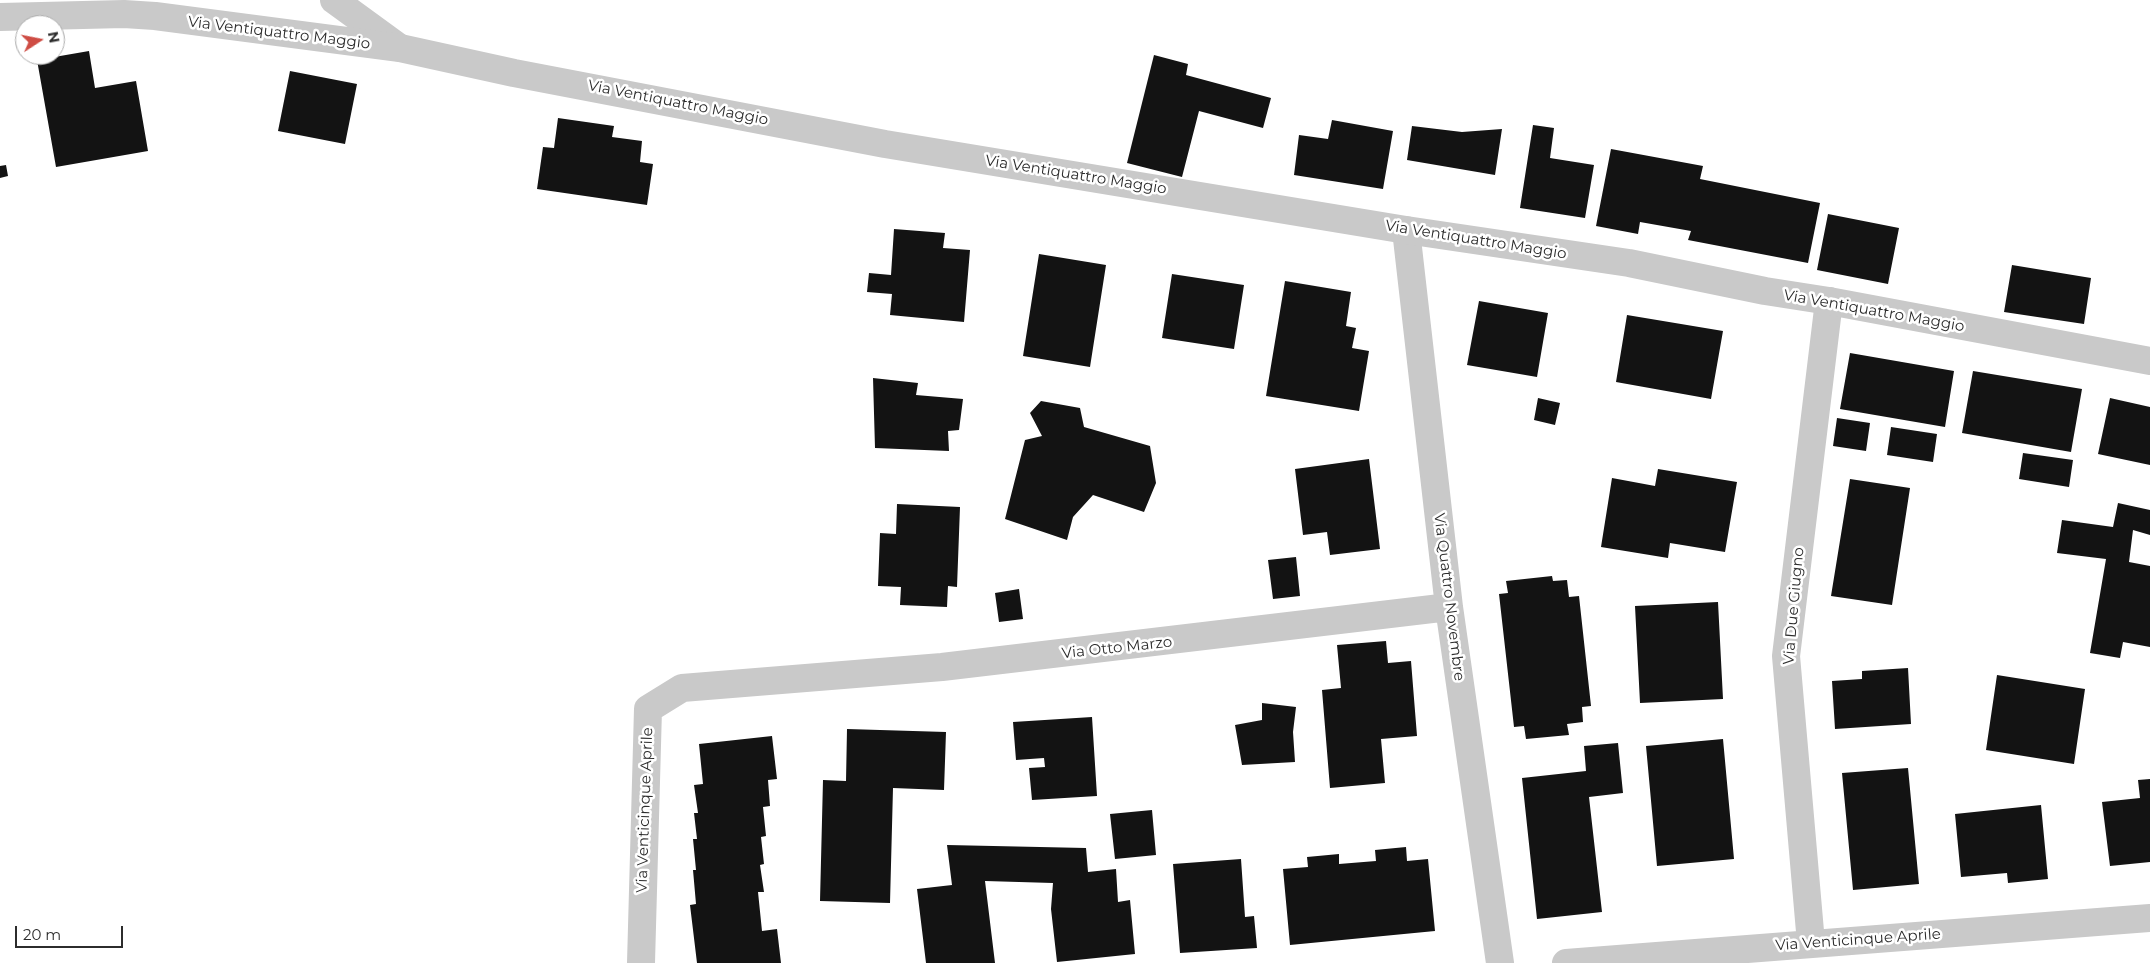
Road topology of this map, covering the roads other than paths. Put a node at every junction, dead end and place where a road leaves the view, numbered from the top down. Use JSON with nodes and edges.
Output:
{"nodes":[{"id":1,"x":334,"y":0,"type":"edge"},
{"id":2,"x":0,"y":17,"type":"edge"},
{"id":3,"x":400,"y":48,"type":"junction"},
{"id":4,"x":1406,"y":230,"type":"junction"},
{"id":5,"x":1829,"y":301,"type":"junction"},
{"id":6,"x":2150,"y":361,"type":"edge"},
{"id":7,"x":1449,"y":608,"type":"junction"},
{"id":8,"x":784,"y":678,"type":"joint"},
{"id":9,"x":2150,"y":918,"type":"edge"},
{"id":10,"x":1811,"y":943,"type":"junction"},
{"id":11,"x":641,"y":963,"type":"edge"},
{"id":12,"x":1500,"y":963,"type":"edge"},
{"id":13,"x":1566,"y":963,"type":"edge"}],
"edges":[{"from":1,"to":3,"type":"street"},
{"from":2,"to":3,"type":"street","name":"Via Ventiquattro Maggio"},
{"from":3,"to":4,"type":"street","name":"Via Ventiquattro Maggio"},
{"from":4,"to":5,"type":"street","name":"Via Ventiquattro Maggio"},
{"from":4,"to":7,"type":"street","name":"Via Quattro Novembre"},
{"from":5,"to":6,"type":"street","name":"Via Ventiquattro Maggio"},
{"from":5,"to":10,"type":"street","name":"Via Due Giugno"},
{"from":7,"to":8,"type":"street","name":"Via Otto Marzo"},
{"from":7,"to":12,"type":"street","name":"Via Quattro Novembre"},
{"from":8,"to":11,"type":"street","name":"Via Venticinque Aprile"},
{"from":9,"to":10,"type":"street","name":"Via Venticinque Aprile"},
{"from":10,"to":13,"type":"street","name":"Via Venticinque Aprile"}]}
